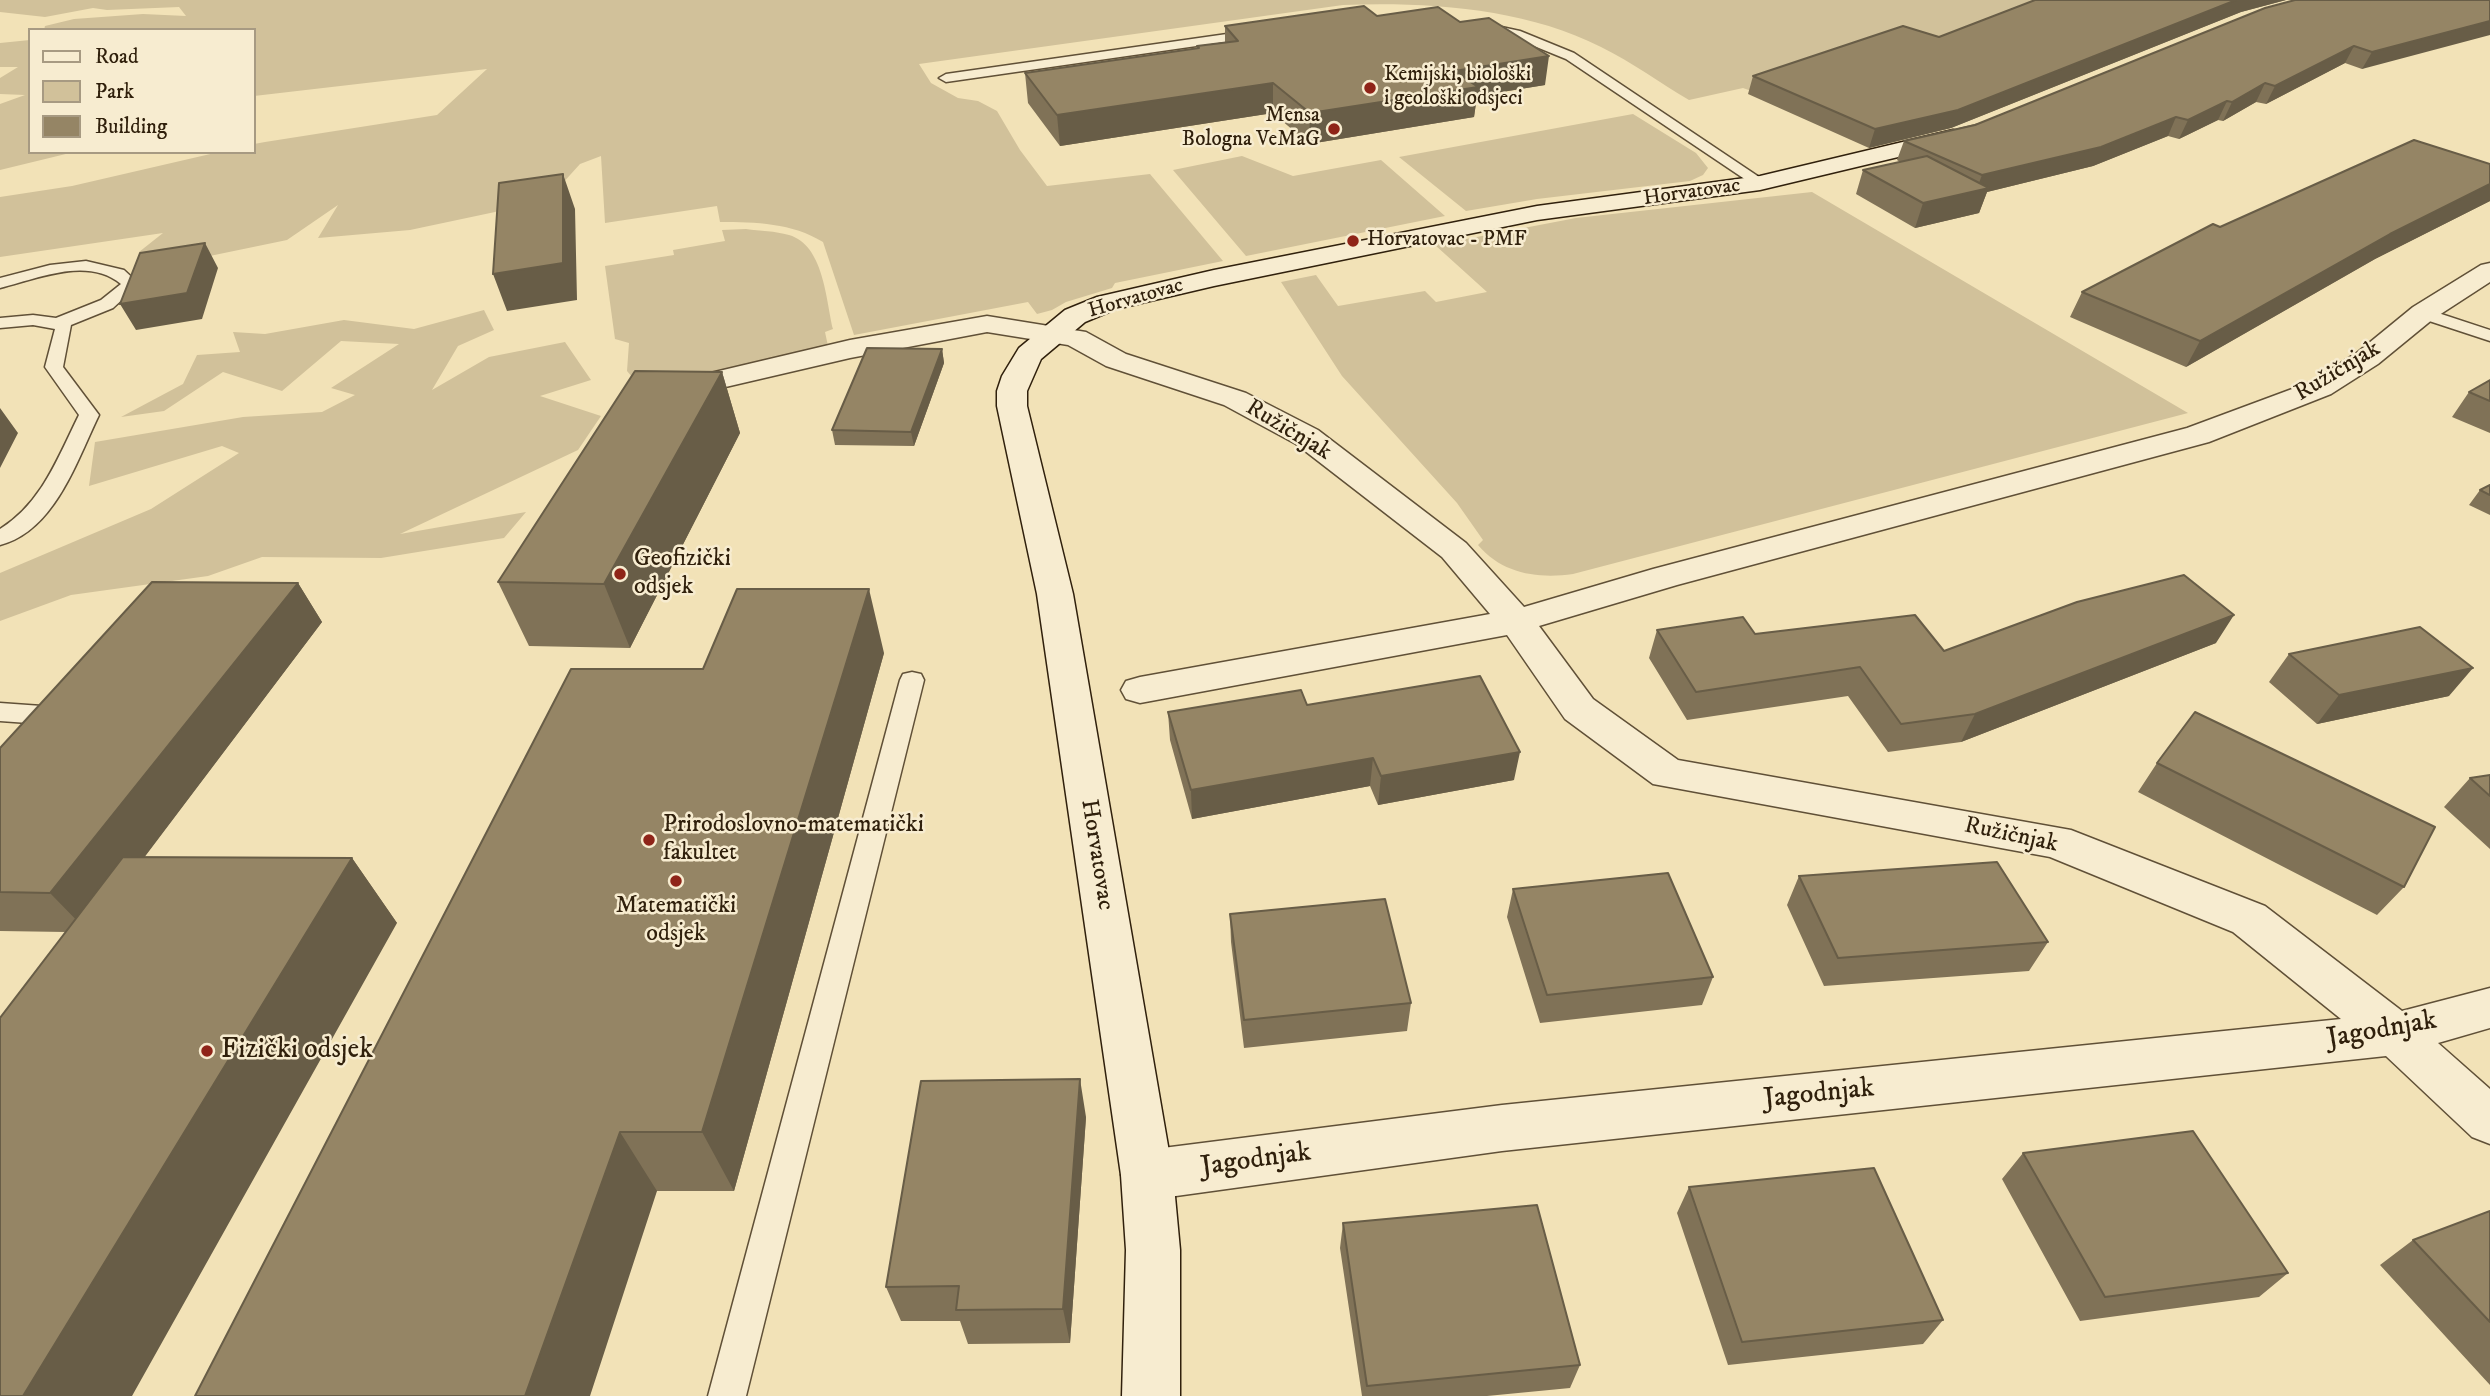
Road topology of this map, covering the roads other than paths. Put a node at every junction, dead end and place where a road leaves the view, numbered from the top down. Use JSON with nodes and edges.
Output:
{"nodes":[{"id":1,"x":1469,"y":24,"type":"edge"},
{"id":2,"x":1272,"y":31,"type":"edge"},
{"id":3,"x":946,"y":78,"type":"dead end"},
{"id":4,"x":1971,"y":134,"type":"edge"},
{"id":5,"x":1760,"y":184,"type":"junction"},
{"id":6,"x":2490,"y":271,"type":"edge"},
{"id":7,"x":0,"y":283,"type":"edge"},
{"id":8,"x":2433,"y":316,"type":"junction"},
{"id":9,"x":0,"y":323,"type":"edge"},
{"id":10,"x":58,"y":324,"type":"junction"},
{"id":11,"x":1053,"y":332,"type":"junction"},
{"id":12,"x":2490,"y":336,"type":"edge"},
{"id":13,"x":647,"y":396,"type":"edge"},
{"id":14,"x":0,"y":538,"type":"edge"},
{"id":15,"x":1516,"y":621,"type":"junction"},
{"id":16,"x":912,"y":680,"type":"dead end"},
{"id":17,"x":1140,"y":690,"type":"dead end"},
{"id":18,"x":0,"y":712,"type":"edge"},
{"id":19,"x":56,"y":716,"type":"edge"},
{"id":20,"x":2490,"y":1008,"type":"edge"},
{"id":21,"x":2395,"y":1034,"type":"junction"},
{"id":22,"x":2490,"y":1121,"type":"edge"},
{"id":23,"x":1147,"y":1175,"type":"junction"},
{"id":24,"x":727,"y":1396,"type":"edge"},
{"id":25,"x":1151,"y":1396,"type":"edge"}],
"edges":[{"from":1,"to":5,"type":"lane"},
{"from":2,"to":3,"type":"lane"},
{"from":4,"to":5,"type":"street","name":"Horvatovac"},
{"from":5,"to":11,"type":"street","name":"Horvatovac"},
{"from":6,"to":8,"type":"street","name":"Ružičnjak"},
{"from":7,"to":10,"type":"lane"},
{"from":8,"to":12,"type":"lane"},
{"from":8,"to":15,"type":"street","name":"Ružičnjak"},
{"from":9,"to":10,"type":"lane"},
{"from":10,"to":14,"type":"lane"},
{"from":11,"to":13,"type":"street"},
{"from":11,"to":15,"type":"street","name":"Ružičnjak"},
{"from":11,"to":23,"type":"street","name":"Horvatovac"},
{"from":15,"to":17,"type":"street","name":"Ružičnjak"},
{"from":15,"to":21,"type":"street","name":"Ružičnjak"},
{"from":16,"to":24,"type":"lane"},
{"from":18,"to":19,"type":"lane"},
{"from":20,"to":21,"type":"street","name":"Jagodnjak"},
{"from":21,"to":22,"type":"street","name":"Ružičnjak"},
{"from":21,"to":23,"type":"street","name":"Jagodnjak"},
{"from":23,"to":25,"type":"street","name":"Horvatovac"}]}
